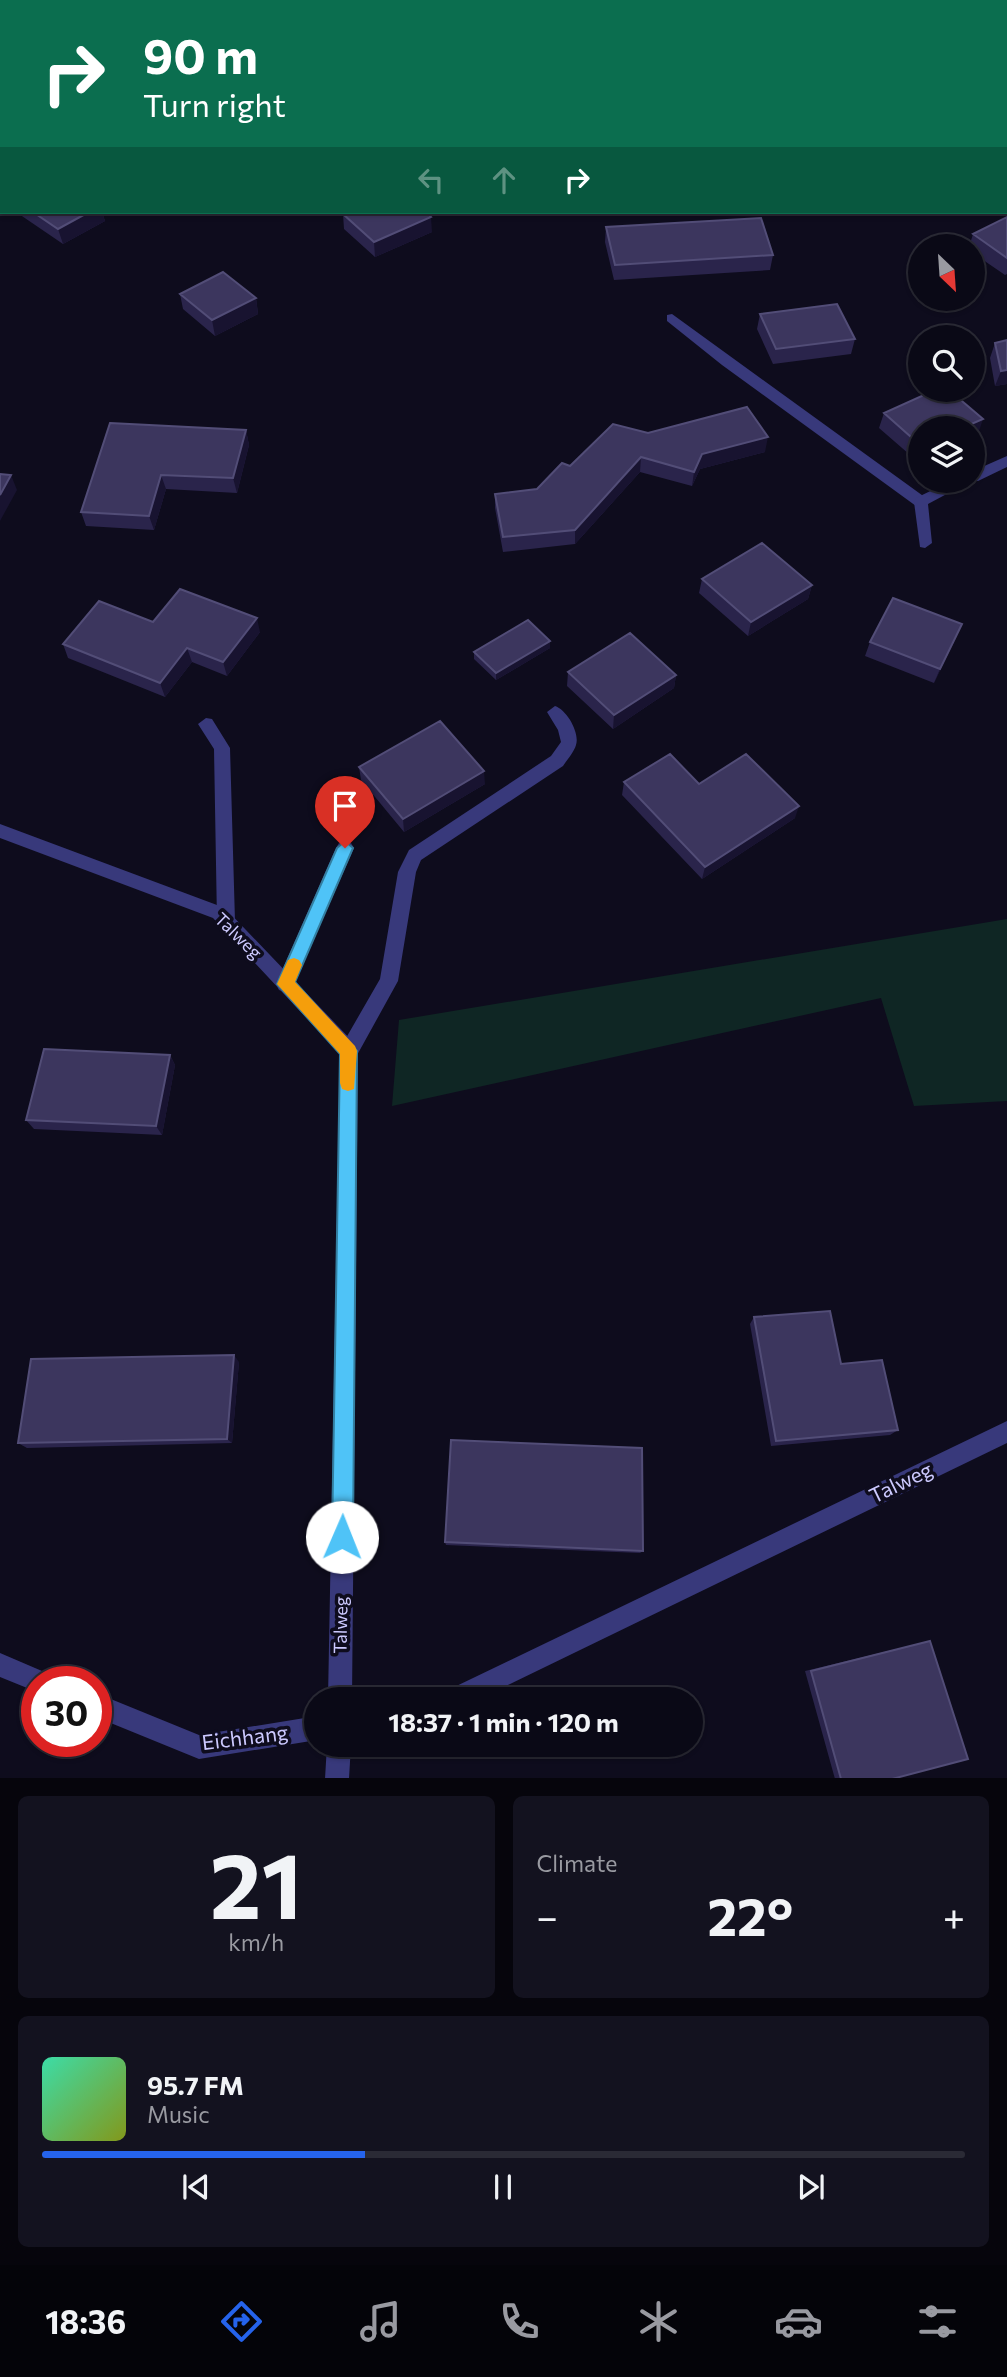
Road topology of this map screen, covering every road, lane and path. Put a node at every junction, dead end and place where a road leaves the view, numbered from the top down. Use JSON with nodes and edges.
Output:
{"nodes":[{"id":1,"x":672,"y":318,"type":"dead end"},
{"id":2,"x":1007,"y":461,"type":"edge"},
{"id":3,"x":985,"y":471,"type":"edge"},
{"id":4,"x":939,"y":493,"type":"edge"},
{"id":5,"x":921,"y":502,"type":"junction"},
{"id":6,"x":925,"y":543,"type":"dead end"},
{"id":7,"x":555,"y":712,"type":"dead end"},
{"id":8,"x":206,"y":724,"type":"dead end"},
{"id":9,"x":0,"y":831,"type":"edge"},
{"id":10,"x":345,"y":848,"type":"dead end"},
{"id":11,"x":226,"y":921,"type":"junction"},
{"id":12,"x":285,"y":984,"type":"junction"},
{"id":13,"x":349,"y":1051,"type":"junction"},
{"id":14,"x":1007,"y":1432,"type":"edge"},
{"id":15,"x":0,"y":1665,"type":"edge"},
{"id":16,"x":21,"y":1674,"type":"edge"},
{"id":17,"x":340,"y":1687,"type":"edge"},
{"id":18,"x":479,"y":1687,"type":"edge"},
{"id":19,"x":112,"y":1712,"type":"edge"},
{"id":20,"x":304,"y":1730,"type":"edge"},
{"id":21,"x":338,"y":1757,"type":"edge"},
{"id":22,"x":337,"y":1778,"type":"edge"}],
"edges":[{"from":1,"to":5,"type":"street"},
{"from":2,"to":3,"type":"street"},
{"from":4,"to":5,"type":"street"},
{"from":5,"to":6,"type":"street"},
{"from":7,"to":13,"type":"street"},
{"from":8,"to":11,"type":"street"},
{"from":9,"to":11,"type":"street","name":"Talweg"},
{"from":10,"to":12,"type":"street"},
{"from":11,"to":12,"type":"street","name":"Talweg"},
{"from":12,"to":13,"type":"street","name":"Talweg"},
{"from":13,"to":17,"type":"street","name":"Talweg"},
{"from":14,"to":18,"type":"street","name":"Talweg"},
{"from":15,"to":16,"type":"street"},
{"from":19,"to":20,"type":"street","name":"Eichhang"},
{"from":21,"to":22,"type":"street"}]}
